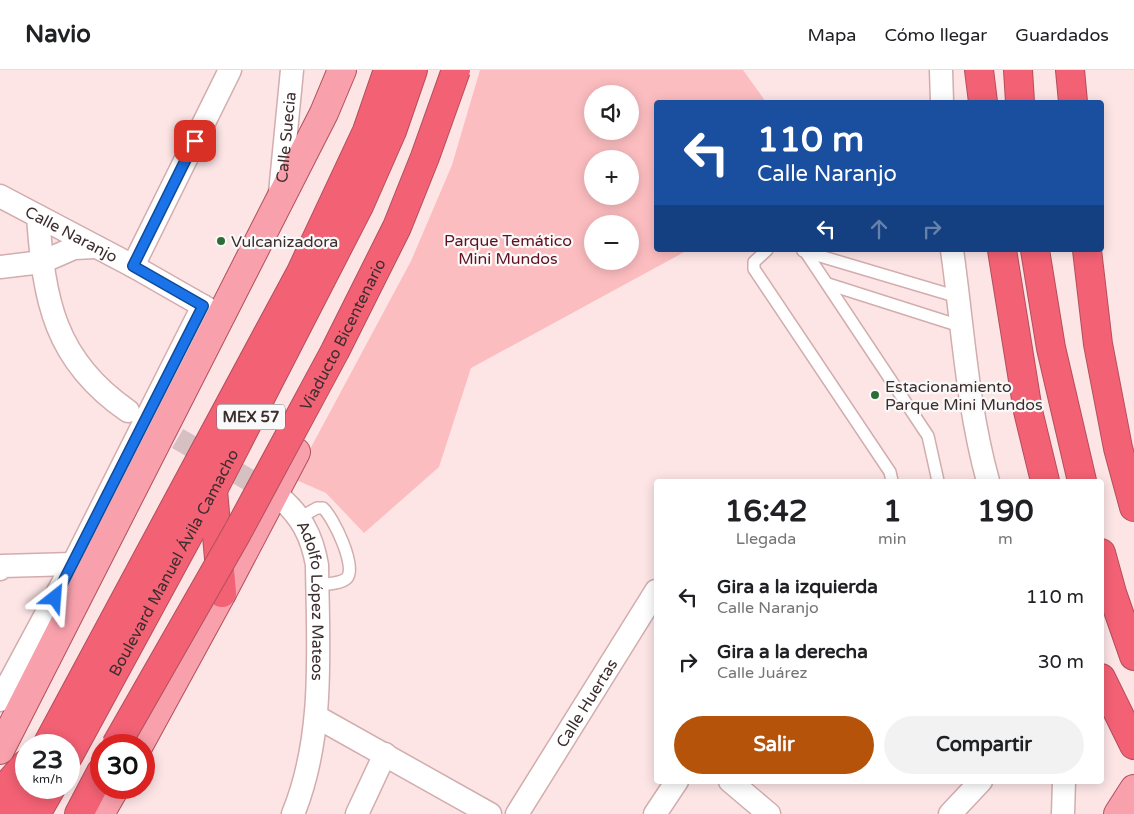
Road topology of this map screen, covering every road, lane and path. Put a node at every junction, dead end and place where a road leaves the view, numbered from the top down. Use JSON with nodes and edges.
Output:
{"nodes":[{"id":1,"x":230,"y":70,"type":"edge"},
{"id":2,"x":292,"y":70,"type":"edge"},
{"id":3,"x":342,"y":70,"type":"edge"},
{"id":4,"x":388,"y":70,"type":"edge"},
{"id":5,"x":413,"y":70,"type":"edge"},
{"id":6,"x":456,"y":70,"type":"edge"},
{"id":7,"x":466,"y":70,"type":"edge"},
{"id":8,"x":941,"y":70,"type":"edge"},
{"id":9,"x":979,"y":70,"type":"edge"},
{"id":10,"x":1018,"y":70,"type":"edge"},
{"id":11,"x":1070,"y":70,"type":"edge"},
{"id":12,"x":942,"y":100,"type":"edge"},
{"id":13,"x":983,"y":100,"type":"edge"},
{"id":14,"x":1020,"y":100,"type":"edge"},
{"id":15,"x":1073,"y":100,"type":"edge"},
{"id":16,"x":0,"y":196,"type":"edge"},
{"id":17,"x":279,"y":203,"type":"junction"},
{"id":18,"x":38,"y":216,"type":"junction"},
{"id":19,"x":96,"y":246,"type":"junction"},
{"id":20,"x":765,"y":252,"type":"edge"},
{"id":21,"x":804,"y":252,"type":"edge"},
{"id":22,"x":806,"y":252,"type":"edge"},
{"id":23,"x":952,"y":252,"type":"edge"},
{"id":24,"x":1002,"y":252,"type":"edge"},
{"id":25,"x":1035,"y":252,"type":"edge"},
{"id":26,"x":1087,"y":252,"type":"edge"},
{"id":27,"x":42,"y":262,"type":"junction"},
{"id":28,"x":133,"y":266,"type":"junction"},
{"id":29,"x":0,"y":267,"type":"edge"},
{"id":30,"x":828,"y":284,"type":"junction"},
{"id":31,"x":958,"y":297,"type":"junction"},
{"id":32,"x":212,"y":311,"type":"junction"},
{"id":33,"x":960,"y":326,"type":"junction"},
{"id":34,"x":128,"y":411,"type":"tunnel mouth"},
{"id":35,"x":892,"y":479,"type":"edge"},
{"id":36,"x":938,"y":479,"type":"edge"},
{"id":37,"x":987,"y":479,"type":"edge"},
{"id":38,"x":1045,"y":479,"type":"edge"},
{"id":39,"x":1082,"y":479,"type":"edge"},
{"id":40,"x":213,"y":490,"type":"junction"},
{"id":41,"x":278,"y":496,"type":"tunnel mouth"},
{"id":42,"x":1134,"y":507,"type":"edge"},
{"id":43,"x":299,"y":518,"type":"junction"},
{"id":44,"x":73,"y":564,"type":"junction"},
{"id":45,"x":1104,"y":565,"type":"edge"},
{"id":46,"x":0,"y":569,"type":"edge"},
{"id":47,"x":317,"y":585,"type":"junction"},
{"id":48,"x":222,"y":593,"type":"junction"},
{"id":49,"x":654,"y":594,"type":"edge"},
{"id":50,"x":1134,"y":656,"type":"edge"},
{"id":51,"x":1104,"y":684,"type":"edge"},
{"id":52,"x":0,"y":700,"type":"edge"},
{"id":53,"x":317,"y":717,"type":"junction"},
{"id":54,"x":59,"y":734,"type":"edge"},
{"id":55,"x":60,"y":734,"type":"edge"},
{"id":56,"x":122,"y":734,"type":"edge"},
{"id":57,"x":144,"y":734,"type":"edge"},
{"id":58,"x":1134,"y":745,"type":"edge"},
{"id":59,"x":0,"y":750,"type":"edge"},
{"id":60,"x":385,"y":754,"type":"junction"},
{"id":61,"x":15,"y":776,"type":"edge"},
{"id":62,"x":675,"y":784,"type":"edge"},
{"id":63,"x":734,"y":784,"type":"edge"},
{"id":64,"x":978,"y":784,"type":"edge"},
{"id":65,"x":1064,"y":784,"type":"edge"},
{"id":66,"x":1134,"y":789,"type":"edge"},
{"id":67,"x":0,"y":793,"type":"edge"},
{"id":68,"x":90,"y":793,"type":"edge"},
{"id":69,"x":17,"y":799,"type":"edge"},
{"id":70,"x":45,"y":799,"type":"edge"},
{"id":71,"x":109,"y":799,"type":"edge"},
{"id":72,"x":9,"y":814,"type":"edge"},
{"id":73,"x":36,"y":814,"type":"edge"},
{"id":74,"x":79,"y":814,"type":"edge"},
{"id":75,"x":100,"y":814,"type":"edge"},
{"id":76,"x":293,"y":814,"type":"edge"},
{"id":77,"x":357,"y":814,"type":"edge"},
{"id":78,"x":490,"y":814,"type":"edge"},
{"id":79,"x":518,"y":814,"type":"edge"},
{"id":80,"x":654,"y":814,"type":"edge"},
{"id":81,"x":769,"y":814,"type":"edge"},
{"id":82,"x":950,"y":814,"type":"edge"},
{"id":83,"x":1063,"y":814,"type":"edge"},
{"id":84,"x":1118,"y":814,"type":"edge"}],
"edges":[{"from":1,"to":28,"type":"street"},
{"from":2,"to":17,"type":"street","name":"Calle Suecia"},
{"from":3,"to":17,"type":"main road"},
{"from":4,"to":54,"type":"highway","name":"Boulevard Manuel Ávila Camacho","number":"MEX 57"},
{"from":5,"to":40,"type":"highway","name":"Boulevard Manuel Ávila Camacho","number":"MEX 57"},
{"from":6,"to":56,"type":"highway","name":"Viaducto Bicentenario","bridge":true},
{"from":7,"to":48,"type":"main road"},
{"from":8,"to":12,"type":"street"},
{"from":9,"to":13,"type":"highway"},
{"from":10,"to":14,"type":"highway"},
{"from":11,"to":15,"type":"highway"},
{"from":16,"to":18,"type":"street","name":"Calle Naranjo"},
{"from":17,"to":32,"type":"main road"},
{"from":18,"to":19,"type":"street","name":"Calle Naranjo"},
{"from":18,"to":27,"type":"street"},
{"from":19,"to":27,"type":"street"},
{"from":19,"to":28,"type":"street","name":"Calle Naranjo"},
{"from":20,"to":35,"type":"lane"},
{"from":21,"to":30,"type":"lane"},
{"from":22,"to":31,"type":"lane"},
{"from":23,"to":31,"type":"street"},
{"from":24,"to":38,"type":"highway"},
{"from":25,"to":39,"type":"highway"},
{"from":26,"to":42,"type":"highway"},
{"from":27,"to":29,"type":"street"},
{"from":27,"to":34,"type":"street"},
{"from":28,"to":32,"type":"street","name":"Calle Naranjo"},
{"from":30,"to":33,"type":"lane"},
{"from":30,"to":36,"type":"lane"},
{"from":31,"to":33,"type":"street"},
{"from":32,"to":44,"type":"street"},
{"from":32,"to":59,"type":"main road"},
{"from":33,"to":37,"type":"street"},
{"from":40,"to":48,"type":"highway"},
{"from":40,"to":55,"type":"highway","name":"Boulevard Manuel Ávila Camacho","number":"MEX 57"},
{"from":41,"to":43,"type":"street","name":"Adolfo López Mateos"},
{"from":43,"to":47,"type":"street","name":"Adolfo López Mateos"},
{"from":43,"to":47,"type":"lane"},
{"from":44,"to":46,"type":"street"},
{"from":44,"to":52,"type":"street"},
{"from":45,"to":50,"type":"highway"},
{"from":47,"to":53,"type":"street","name":"Adolfo López Mateos"},
{"from":48,"to":57,"type":"main road"},
{"from":49,"to":79,"type":"street","name":"Calle Huertas"},
{"from":51,"to":58,"type":"highway"},
{"from":53,"to":60,"type":"street"},
{"from":53,"to":76,"type":"street","name":"Adolfo López Mateos"},
{"from":60,"to":77,"type":"street"},
{"from":60,"to":78,"type":"street"},
{"from":61,"to":67,"type":"highway"},
{"from":62,"to":80,"type":"street"},
{"from":63,"to":81,"type":"street"},
{"from":64,"to":82,"type":"street"},
{"from":65,"to":83,"type":"street"},
{"from":66,"to":84,"type":"main road"},
{"from":68,"to":74,"type":"highway"},
{"from":69,"to":72,"type":"highway"},
{"from":70,"to":73,"type":"highway"},
{"from":71,"to":75,"type":"main road"}]}
